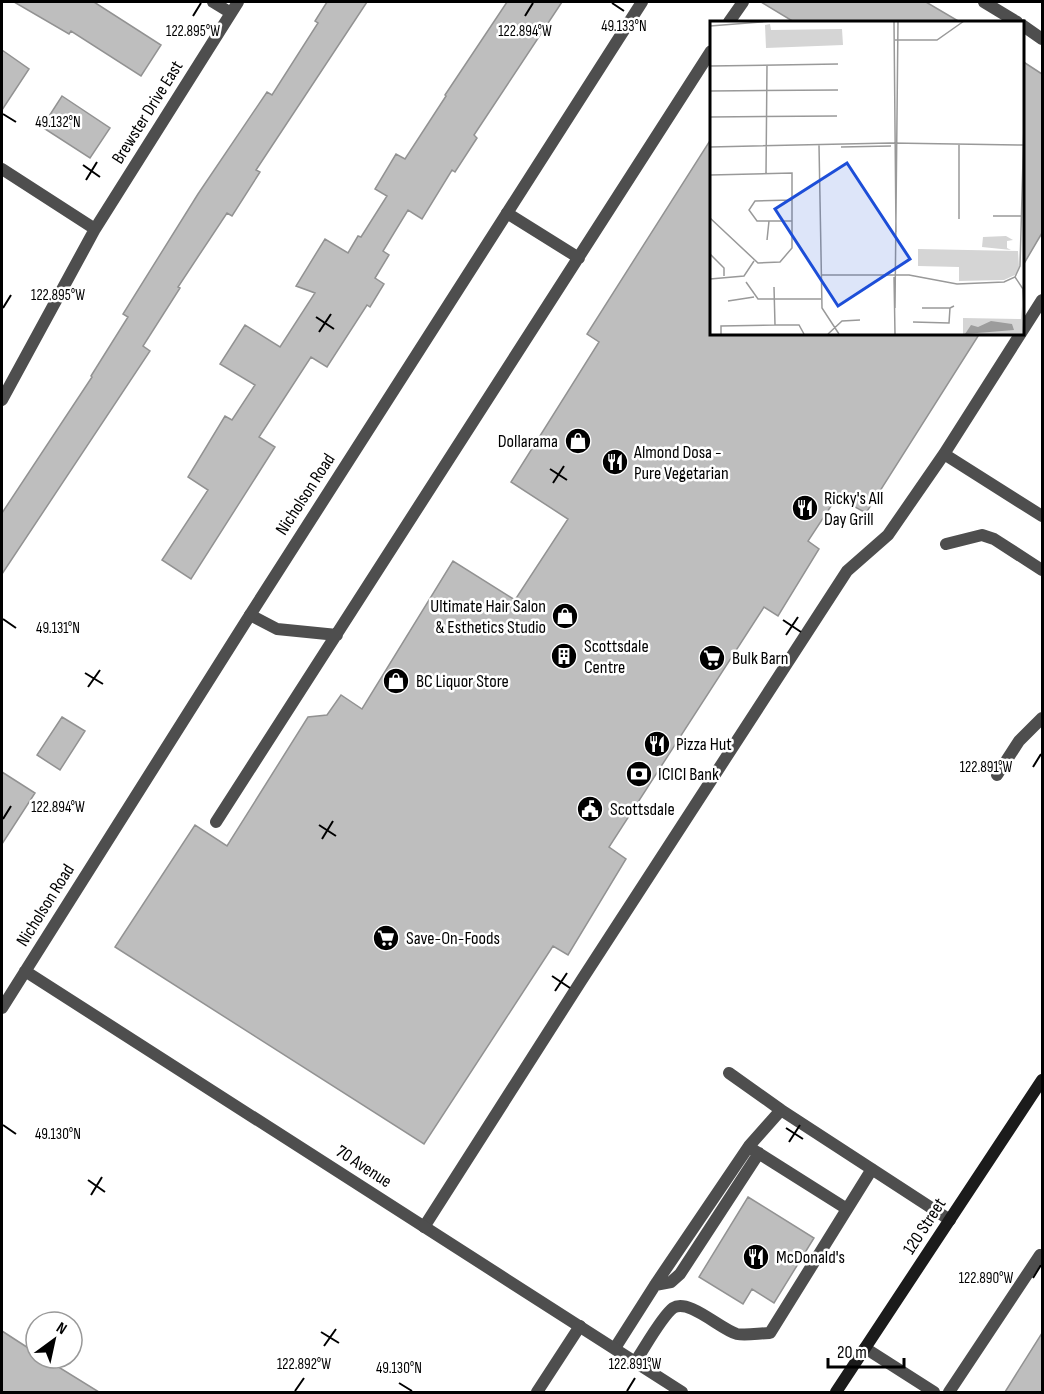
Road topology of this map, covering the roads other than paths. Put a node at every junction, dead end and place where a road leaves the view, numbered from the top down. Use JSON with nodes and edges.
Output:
{"nodes":[{"id":1,"x":213,"y":2,"type":"edge"},
{"id":2,"x":238,"y":2,"type":"edge"},
{"id":3,"x":642,"y":2,"type":"edge"},
{"id":4,"x":743,"y":2,"type":"edge"},
{"id":5,"x":984,"y":2,"type":"edge"},
{"id":6,"x":231,"y":13,"type":"junction"},
{"id":7,"x":730,"y":21,"type":"edge"},
{"id":8,"x":1015,"y":21,"type":"edge"},
{"id":9,"x":1023,"y":27,"type":"edge"},
{"id":10,"x":1042,"y":39,"type":"edge"},
{"id":11,"x":710,"y":53,"type":"edge"},
{"id":12,"x":2,"y":169,"type":"edge"},
{"id":13,"x":507,"y":213,"type":"junction"},
{"id":14,"x":95,"y":229,"type":"junction"},
{"id":15,"x":579,"y":258,"type":"junction"},
{"id":16,"x":1042,"y":300,"type":"edge"},
{"id":17,"x":1023,"y":330,"type":"edge"},
{"id":18,"x":1020,"y":334,"type":"edge"},
{"id":19,"x":2,"y":400,"type":"edge"},
{"id":20,"x":944,"y":454,"type":"junction"},
{"id":21,"x":1042,"y":516,"type":"edge"},
{"id":22,"x":946,"y":544,"type":"dead end"},
{"id":23,"x":1042,"y":570,"type":"edge"},
{"id":24,"x":250,"y":615,"type":"junction"},
{"id":25,"x":337,"y":635,"type":"junction"},
{"id":26,"x":1042,"y":718,"type":"edge"},
{"id":27,"x":997,"y":775,"type":"dead end"},
{"id":28,"x":216,"y":822,"type":"dead end"},
{"id":29,"x":25,"y":971,"type":"junction"},
{"id":30,"x":2,"y":1008,"type":"edge"},
{"id":31,"x":729,"y":1073,"type":"dead end"},
{"id":32,"x":1042,"y":1080,"type":"edge"},
{"id":33,"x":781,"y":1110,"type":"junction"},
{"id":34,"x":754,"y":1150,"type":"junction"},
{"id":35,"x":872,"y":1169,"type":"junction"},
{"id":36,"x":847,"y":1209,"type":"junction"},
{"id":37,"x":950,"y":1220,"type":"junction"},
{"id":38,"x":424,"y":1227,"type":"junction"},
{"id":39,"x":1040,"y":1255,"type":"dead end"},
{"id":40,"x":580,"y":1326,"type":"junction"},
{"id":41,"x":615,"y":1348,"type":"junction"},
{"id":42,"x":865,"y":1348,"type":"junction"},
{"id":43,"x":635,"y":1362,"type":"junction"},
{"id":44,"x":537,"y":1392,"type":"edge"},
{"id":45,"x":682,"y":1392,"type":"edge"},
{"id":46,"x":836,"y":1392,"type":"edge"},
{"id":47,"x":934,"y":1392,"type":"edge"},
{"id":48,"x":949,"y":1392,"type":"edge"}],
"edges":[{"from":1,"to":6,"type":"street"},
{"from":2,"to":6,"type":"street","name":"Brewster Drive East"},
{"from":3,"to":13,"type":"street","name":"Nicholson Road"},
{"from":4,"to":7,"type":"street"},
{"from":5,"to":8,"type":"street"},
{"from":6,"to":14,"type":"street","name":"Brewster Drive East"},
{"from":9,"to":10,"type":"street"},
{"from":11,"to":15,"type":"street"},
{"from":12,"to":14,"type":"street"},
{"from":13,"to":15,"type":"street"},
{"from":13,"to":24,"type":"street","name":"Nicholson Road"},
{"from":14,"to":19,"type":"street","name":"Brewster Drive East"},
{"from":15,"to":25,"type":"street"},
{"from":16,"to":17,"type":"street"},
{"from":18,"to":20,"type":"street"},
{"from":20,"to":21,"type":"street"},
{"from":20,"to":38,"type":"street"},
{"from":22,"to":23,"type":"street"},
{"from":24,"to":25,"type":"street"},
{"from":24,"to":29,"type":"street","name":"Nicholson Road"},
{"from":25,"to":28,"type":"street"},
{"from":26,"to":27,"type":"street"},
{"from":29,"to":30,"type":"street","name":"Nicholson Road"},
{"from":29,"to":38,"type":"street","name":"70 Avenue"},
{"from":31,"to":33,"type":"street"},
{"from":32,"to":37,"type":"main road","name":"120 Street"},
{"from":33,"to":34,"type":"street"},
{"from":33,"to":35,"type":"street"},
{"from":34,"to":36,"type":"street"},
{"from":34,"to":41,"type":"street"},
{"from":35,"to":36,"type":"street"},
{"from":35,"to":37,"type":"street"},
{"from":36,"to":43,"type":"street"},
{"from":37,"to":42,"type":"main road","name":"120 Street"},
{"from":38,"to":40,"type":"street","name":"70 Avenue"},
{"from":39,"to":48,"type":"street"},
{"from":40,"to":41,"type":"street","name":"70 Avenue"},
{"from":40,"to":44,"type":"street"},
{"from":41,"to":43,"type":"street","name":"70 Avenue"},
{"from":42,"to":46,"type":"main road","name":"120 Street"},
{"from":42,"to":47,"type":"street"},
{"from":43,"to":45,"type":"street","name":"70 Avenue"}]}
